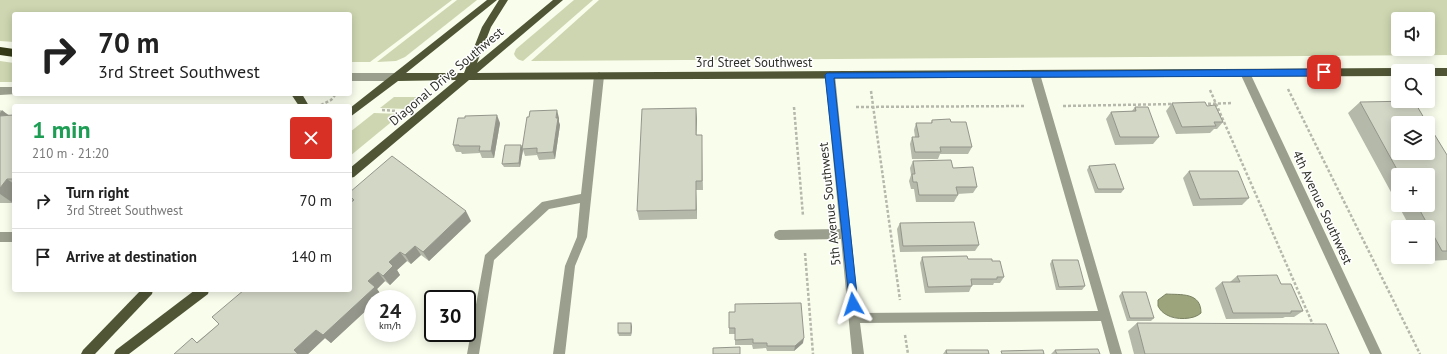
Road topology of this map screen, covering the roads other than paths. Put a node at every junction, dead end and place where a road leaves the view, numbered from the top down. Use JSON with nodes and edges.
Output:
{"nodes":[{"id":1,"x":492,"y":0,"type":"edge"},
{"id":2,"x":504,"y":0,"type":"edge"},
{"id":3,"x":559,"y":0,"type":"edge"},
{"id":4,"x":0,"y":51,"type":"edge"},
{"id":5,"x":12,"y":53,"type":"edge"},
{"id":6,"x":1391,"y":72,"type":"edge"},
{"id":7,"x":1435,"y":72,"type":"edge"},
{"id":8,"x":1447,"y":72,"type":"edge"},
{"id":9,"x":1245,"y":73,"type":"junction"},
{"id":10,"x":1035,"y":74,"type":"junction"},
{"id":11,"x":830,"y":75,"type":"junction"},
{"id":12,"x":468,"y":76,"type":"junction"},
{"id":13,"x":599,"y":76,"type":"junction"},
{"id":14,"x":352,"y":77,"type":"edge"},
{"id":15,"x":396,"y":77,"type":"junction"},
{"id":16,"x":0,"y":91,"type":"edge"},
{"id":17,"x":12,"y":91,"type":"edge"},
{"id":18,"x":352,"y":111,"type":"edge"},
{"id":19,"x":352,"y":172,"type":"edge"},
{"id":20,"x":586,"y":198,"type":"junction"},
{"id":21,"x":846,"y":234,"type":"junction"},
{"id":22,"x":779,"y":235,"type":"dead end"},
{"id":23,"x":0,"y":237,"type":"edge"},
{"id":24,"x":12,"y":237,"type":"edge"},
{"id":25,"x":146,"y":292,"type":"edge"},
{"id":26,"x":201,"y":292,"type":"edge"},
{"id":27,"x":1105,"y":316,"type":"junction"},
{"id":28,"x":855,"y":318,"type":"junction"},
{"id":29,"x":87,"y":354,"type":"edge"},
{"id":30,"x":120,"y":354,"type":"edge"},
{"id":31,"x":473,"y":354,"type":"edge"},
{"id":32,"x":559,"y":354,"type":"edge"},
{"id":33,"x":858,"y":354,"type":"edge"},
{"id":34,"x":1116,"y":354,"type":"edge"},
{"id":35,"x":1376,"y":354,"type":"edge"}],
"edges":[{"from":1,"to":15,"type":"main road"},
{"from":2,"to":12,"type":"main road"},
{"from":3,"to":12,"type":"main road","name":"Diagonal Drive Southwest"},
{"from":4,"to":5,"type":"highway"},
{"from":6,"to":9,"type":"main road","name":"3rd Street Southwest"},
{"from":7,"to":8,"type":"main road"},
{"from":9,"to":10,"type":"main road","name":"3rd Street Southwest"},
{"from":9,"to":35,"type":"street","name":"4th Avenue Southwest"},
{"from":10,"to":11,"type":"main road","name":"3rd Street Southwest"},
{"from":10,"to":27,"type":"street"},
{"from":11,"to":13,"type":"main road","name":"3rd Street Southwest"},
{"from":11,"to":21,"type":"street","name":"5th Avenue Southwest"},
{"from":12,"to":13,"type":"main road","name":"3rd Street Southwest"},
{"from":12,"to":15,"type":"main road","name":"3rd Street Southwest"},
{"from":12,"to":19,"type":"main road","name":"Diagonal Drive Southwest"},
{"from":13,"to":20,"type":"street"},
{"from":14,"to":15,"type":"street","name":"3rd Street Southwest"},
{"from":15,"to":18,"type":"main road"},
{"from":16,"to":17,"type":"street"},
{"from":20,"to":31,"type":"street"},
{"from":20,"to":32,"type":"street"},
{"from":21,"to":22,"type":"street"},
{"from":21,"to":28,"type":"street","name":"5th Avenue Southwest"},
{"from":23,"to":24,"type":"street"},
{"from":25,"to":29,"type":"main road"},
{"from":26,"to":30,"type":"main road"},
{"from":27,"to":28,"type":"street"},
{"from":27,"to":34,"type":"street"},
{"from":28,"to":33,"type":"street","name":"5th Avenue Southwest"}]}
